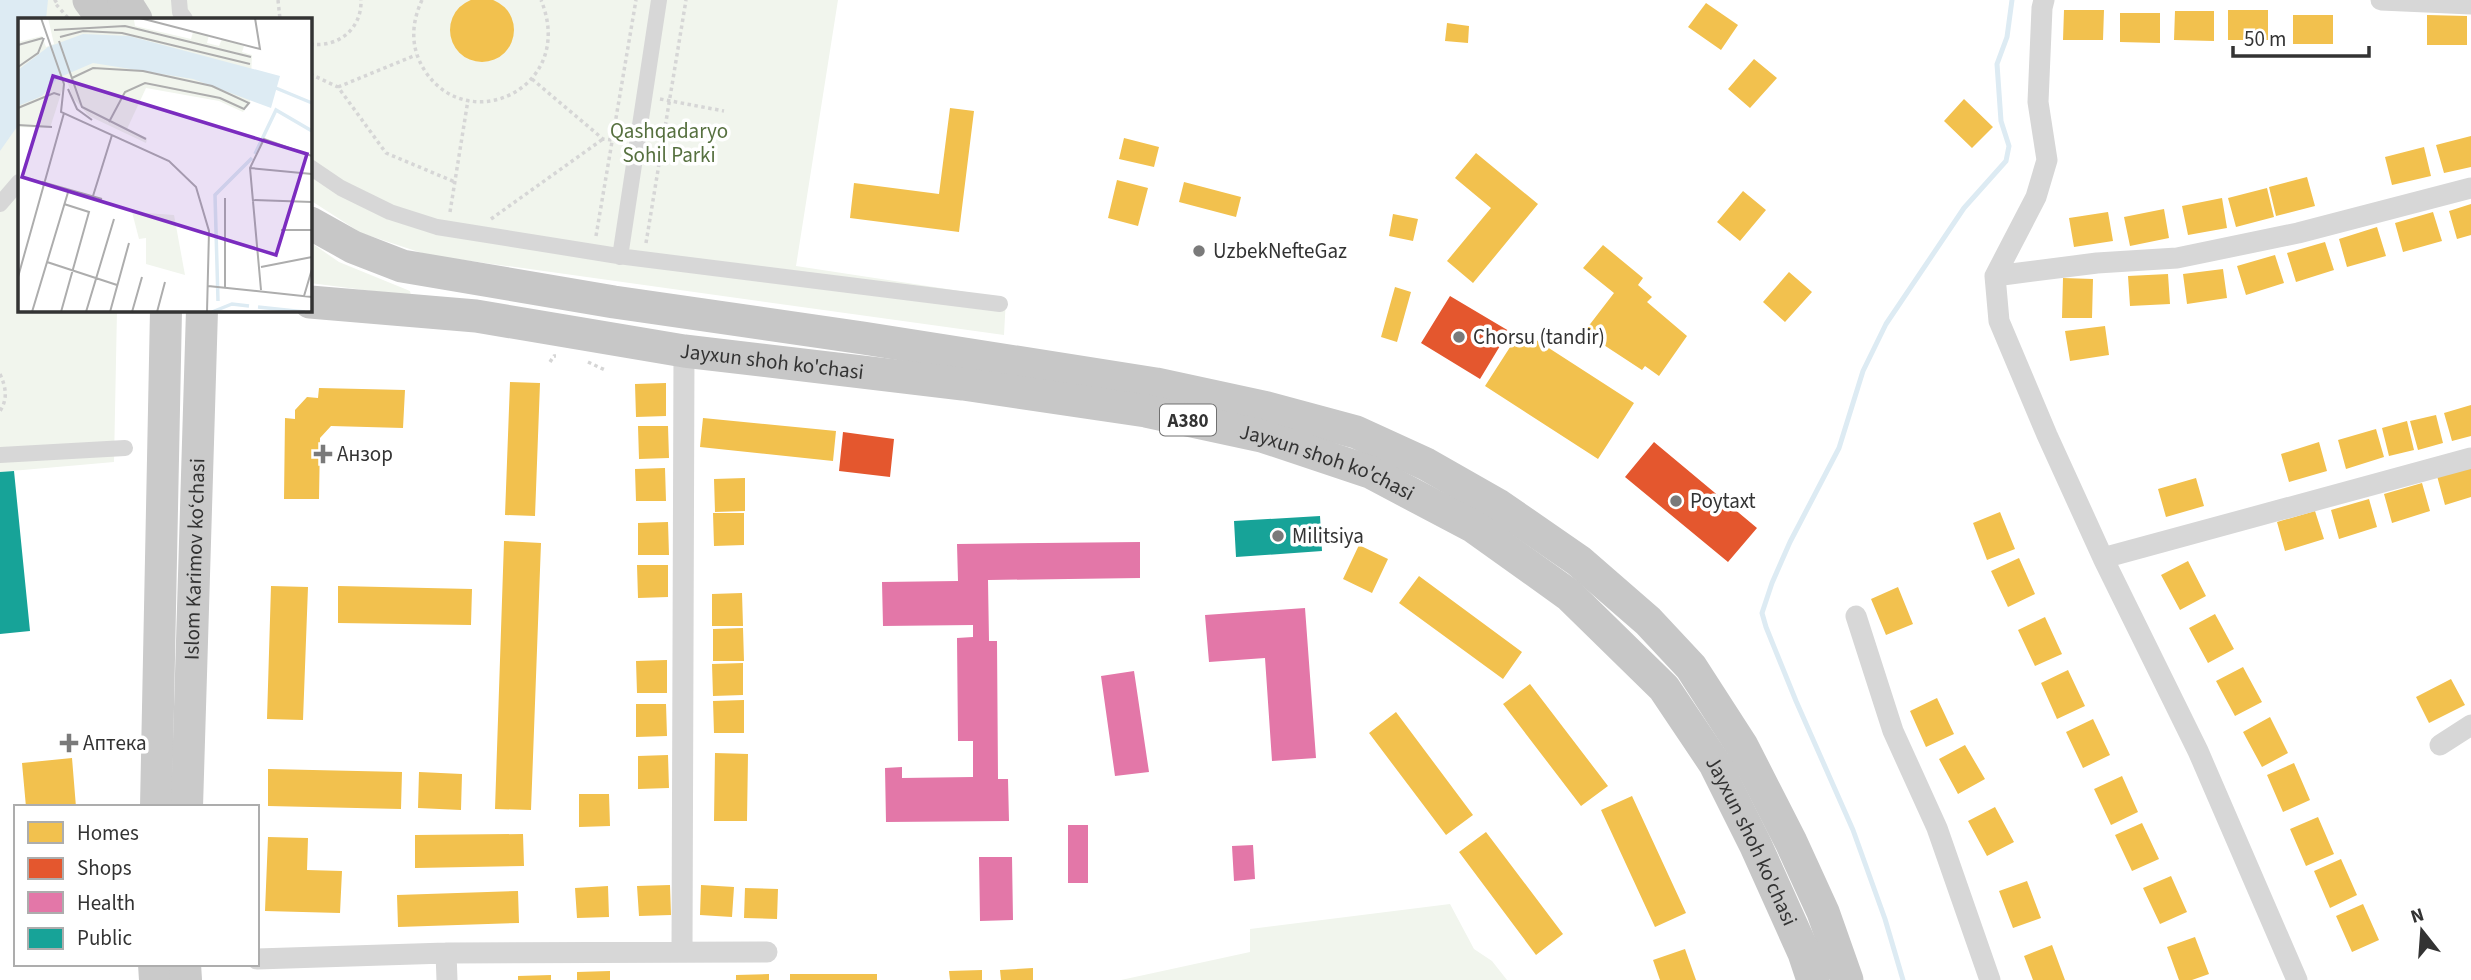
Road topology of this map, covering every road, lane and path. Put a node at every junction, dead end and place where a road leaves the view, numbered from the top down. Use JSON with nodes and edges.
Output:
{"nodes":[{"id":1,"x":57,"y":0,"type":"edge"},
{"id":2,"x":179,"y":0,"type":"edge"},
{"id":3,"x":278,"y":0,"type":"edge"},
{"id":4,"x":361,"y":0,"type":"edge"},
{"id":5,"x":422,"y":0,"type":"edge"},
{"id":6,"x":541,"y":0,"type":"edge"},
{"id":7,"x":636,"y":0,"type":"edge"},
{"id":8,"x":659,"y":0,"type":"edge"},
{"id":9,"x":686,"y":0,"type":"edge"},
{"id":10,"x":2044,"y":0,"type":"edge"},
{"id":11,"x":2381,"y":0,"type":"edge"},
{"id":12,"x":2471,"y":4,"type":"edge"},
{"id":13,"x":96,"y":10,"type":"edge"},
{"id":14,"x":132,"y":18,"type":"edge"},
{"id":15,"x":184,"y":18,"type":"edge"},
{"id":16,"x":280,"y":18,"type":"edge"},
{"id":17,"x":312,"y":44,"type":"edge"},
{"id":18,"x":416,"y":55,"type":"junction"},
{"id":19,"x":312,"y":75,"type":"edge"},
{"id":20,"x":533,"y":79,"type":"junction"},
{"id":21,"x":338,"y":87,"type":"junction"},
{"id":22,"x":645,"y":96,"type":"junction"},
{"id":23,"x":468,"y":100,"type":"junction"},
{"id":24,"x":670,"y":101,"type":"junction"},
{"id":25,"x":724,"y":111,"type":"dead end"},
{"id":26,"x":603,"y":139,"type":"junction"},
{"id":27,"x":612,"y":140,"type":"junction"},
{"id":28,"x":638,"y":143,"type":"junction"},
{"id":29,"x":312,"y":168,"type":"edge"},
{"id":30,"x":455,"y":182,"type":"junction"},
{"id":31,"x":18,"y":183,"type":"edge"},
{"id":32,"x":2471,"y":188,"type":"edge"},
{"id":33,"x":0,"y":204,"type":"edge"},
{"id":34,"x":312,"y":224,"type":"edge"},
{"id":35,"x":447,"y":229,"type":"junction"},
{"id":36,"x":472,"y":233,"type":"junction"},
{"id":37,"x":593,"y":252,"type":"junction"},
{"id":38,"x":620,"y":257,"type":"junction"},
{"id":39,"x":643,"y":260,"type":"junction"},
{"id":40,"x":1995,"y":276,"type":"junction"},
{"id":41,"x":484,"y":281,"type":"junction"},
{"id":42,"x":312,"y":302,"type":"edge"},
{"id":43,"x":1000,"y":304,"type":"dead end"},
{"id":44,"x":166,"y":312,"type":"edge"},
{"id":45,"x":202,"y":312,"type":"edge"},
{"id":46,"x":476,"y":316,"type":"junction"},
{"id":47,"x":684,"y":351,"type":"junction"},
{"id":48,"x":0,"y":374,"type":"edge"},
{"id":49,"x":0,"y":411,"type":"edge"},
{"id":50,"x":125,"y":448,"type":"dead end"},
{"id":51,"x":0,"y":455,"type":"edge"},
{"id":52,"x":2471,"y":458,"type":"edge"},
{"id":53,"x":2103,"y":558,"type":"junction"},
{"id":54,"x":1856,"y":617,"type":"dead end"},
{"id":55,"x":2471,"y":724,"type":"edge"},
{"id":56,"x":2440,"y":745,"type":"dead end"},
{"id":57,"x":156,"y":805,"type":"edge"},
{"id":58,"x":187,"y":805,"type":"edge"},
{"id":59,"x":682,"y":952,"type":"junction"},
{"id":60,"x":767,"y":952,"type":"dead end"},
{"id":61,"x":446,"y":953,"type":"junction"},
{"id":62,"x":259,"y":959,"type":"edge"},
{"id":63,"x":447,"y":980,"type":"edge"},
{"id":64,"x":1813,"y":980,"type":"edge"},
{"id":65,"x":1847,"y":980,"type":"edge"},
{"id":66,"x":1990,"y":980,"type":"edge"},
{"id":67,"x":2297,"y":980,"type":"edge"}],
"edges":[{"from":1,"to":13,"type":"path"},
{"from":2,"to":15,"type":"street"},
{"from":3,"to":16,"type":"path"},
{"from":4,"to":17,"type":"path"},
{"from":5,"to":18,"type":"path"},
{"from":6,"to":20,"type":"path"},
{"from":7,"to":27,"type":"path"},
{"from":8,"to":22,"type":"street"},
{"from":9,"to":24,"type":"path"},
{"from":10,"to":40,"type":"street"},
{"from":11,"to":12,"type":"street"},
{"from":13,"to":14,"type":"highway"},
{"from":18,"to":21,"type":"path"},
{"from":18,"to":23,"type":"path"},
{"from":19,"to":21,"type":"path"},
{"from":20,"to":23,"type":"path"},
{"from":20,"to":26,"type":"path"},
{"from":21,"to":30,"type":"path"},
{"from":22,"to":24,"type":"path"},
{"from":22,"to":28,"type":"street"},
{"from":23,"to":30,"type":"path"},
{"from":24,"to":25,"type":"path"},
{"from":24,"to":39,"type":"path"},
{"from":26,"to":27,"type":"path"},
{"from":26,"to":36,"type":"path"},
{"from":27,"to":28,"type":"path"},
{"from":27,"to":37,"type":"path"},
{"from":28,"to":38,"type":"street"},
{"from":29,"to":35,"type":"street"},
{"from":30,"to":35,"type":"path"},
{"from":31,"to":33,"type":"street"},
{"from":32,"to":40,"type":"street"},
{"from":34,"to":41,"type":"highway","name":"Jayxun shoh ko'chasi","number":"A380"},
{"from":35,"to":36,"type":"street"},
{"from":36,"to":37,"type":"street"},
{"from":37,"to":38,"type":"street"},
{"from":38,"to":39,"type":"street"},
{"from":39,"to":43,"type":"street"},
{"from":40,"to":53,"type":"street"},
{"from":41,"to":46,"type":"highway"},
{"from":41,"to":65,"type":"highway","name":"Jayxun shoh ko'chasi","number":"A380"},
{"from":42,"to":46,"type":"highway","name":"Jayxun shoh ko'chasi","number":"A380"},
{"from":44,"to":57,"type":"main road","name":"Islom Karimov ko‘chasi"},
{"from":45,"to":58,"type":"main road","name":"Islom Karimov ko‘chasi"},
{"from":46,"to":47,"type":"highway","name":"Jayxun shoh ko'chasi","number":"A380"},
{"from":47,"to":59,"type":"street"},
{"from":47,"to":64,"type":"highway","name":"Jayxun shoh ko'chasi","number":"A380"},
{"from":48,"to":49,"type":"path"},
{"from":50,"to":51,"type":"street"},
{"from":52,"to":53,"type":"street"},
{"from":53,"to":67,"type":"street"},
{"from":54,"to":66,"type":"street"},
{"from":55,"to":56,"type":"street"},
{"from":59,"to":60,"type":"street"},
{"from":59,"to":61,"type":"street"},
{"from":61,"to":62,"type":"street"},
{"from":61,"to":63,"type":"street"}]}
